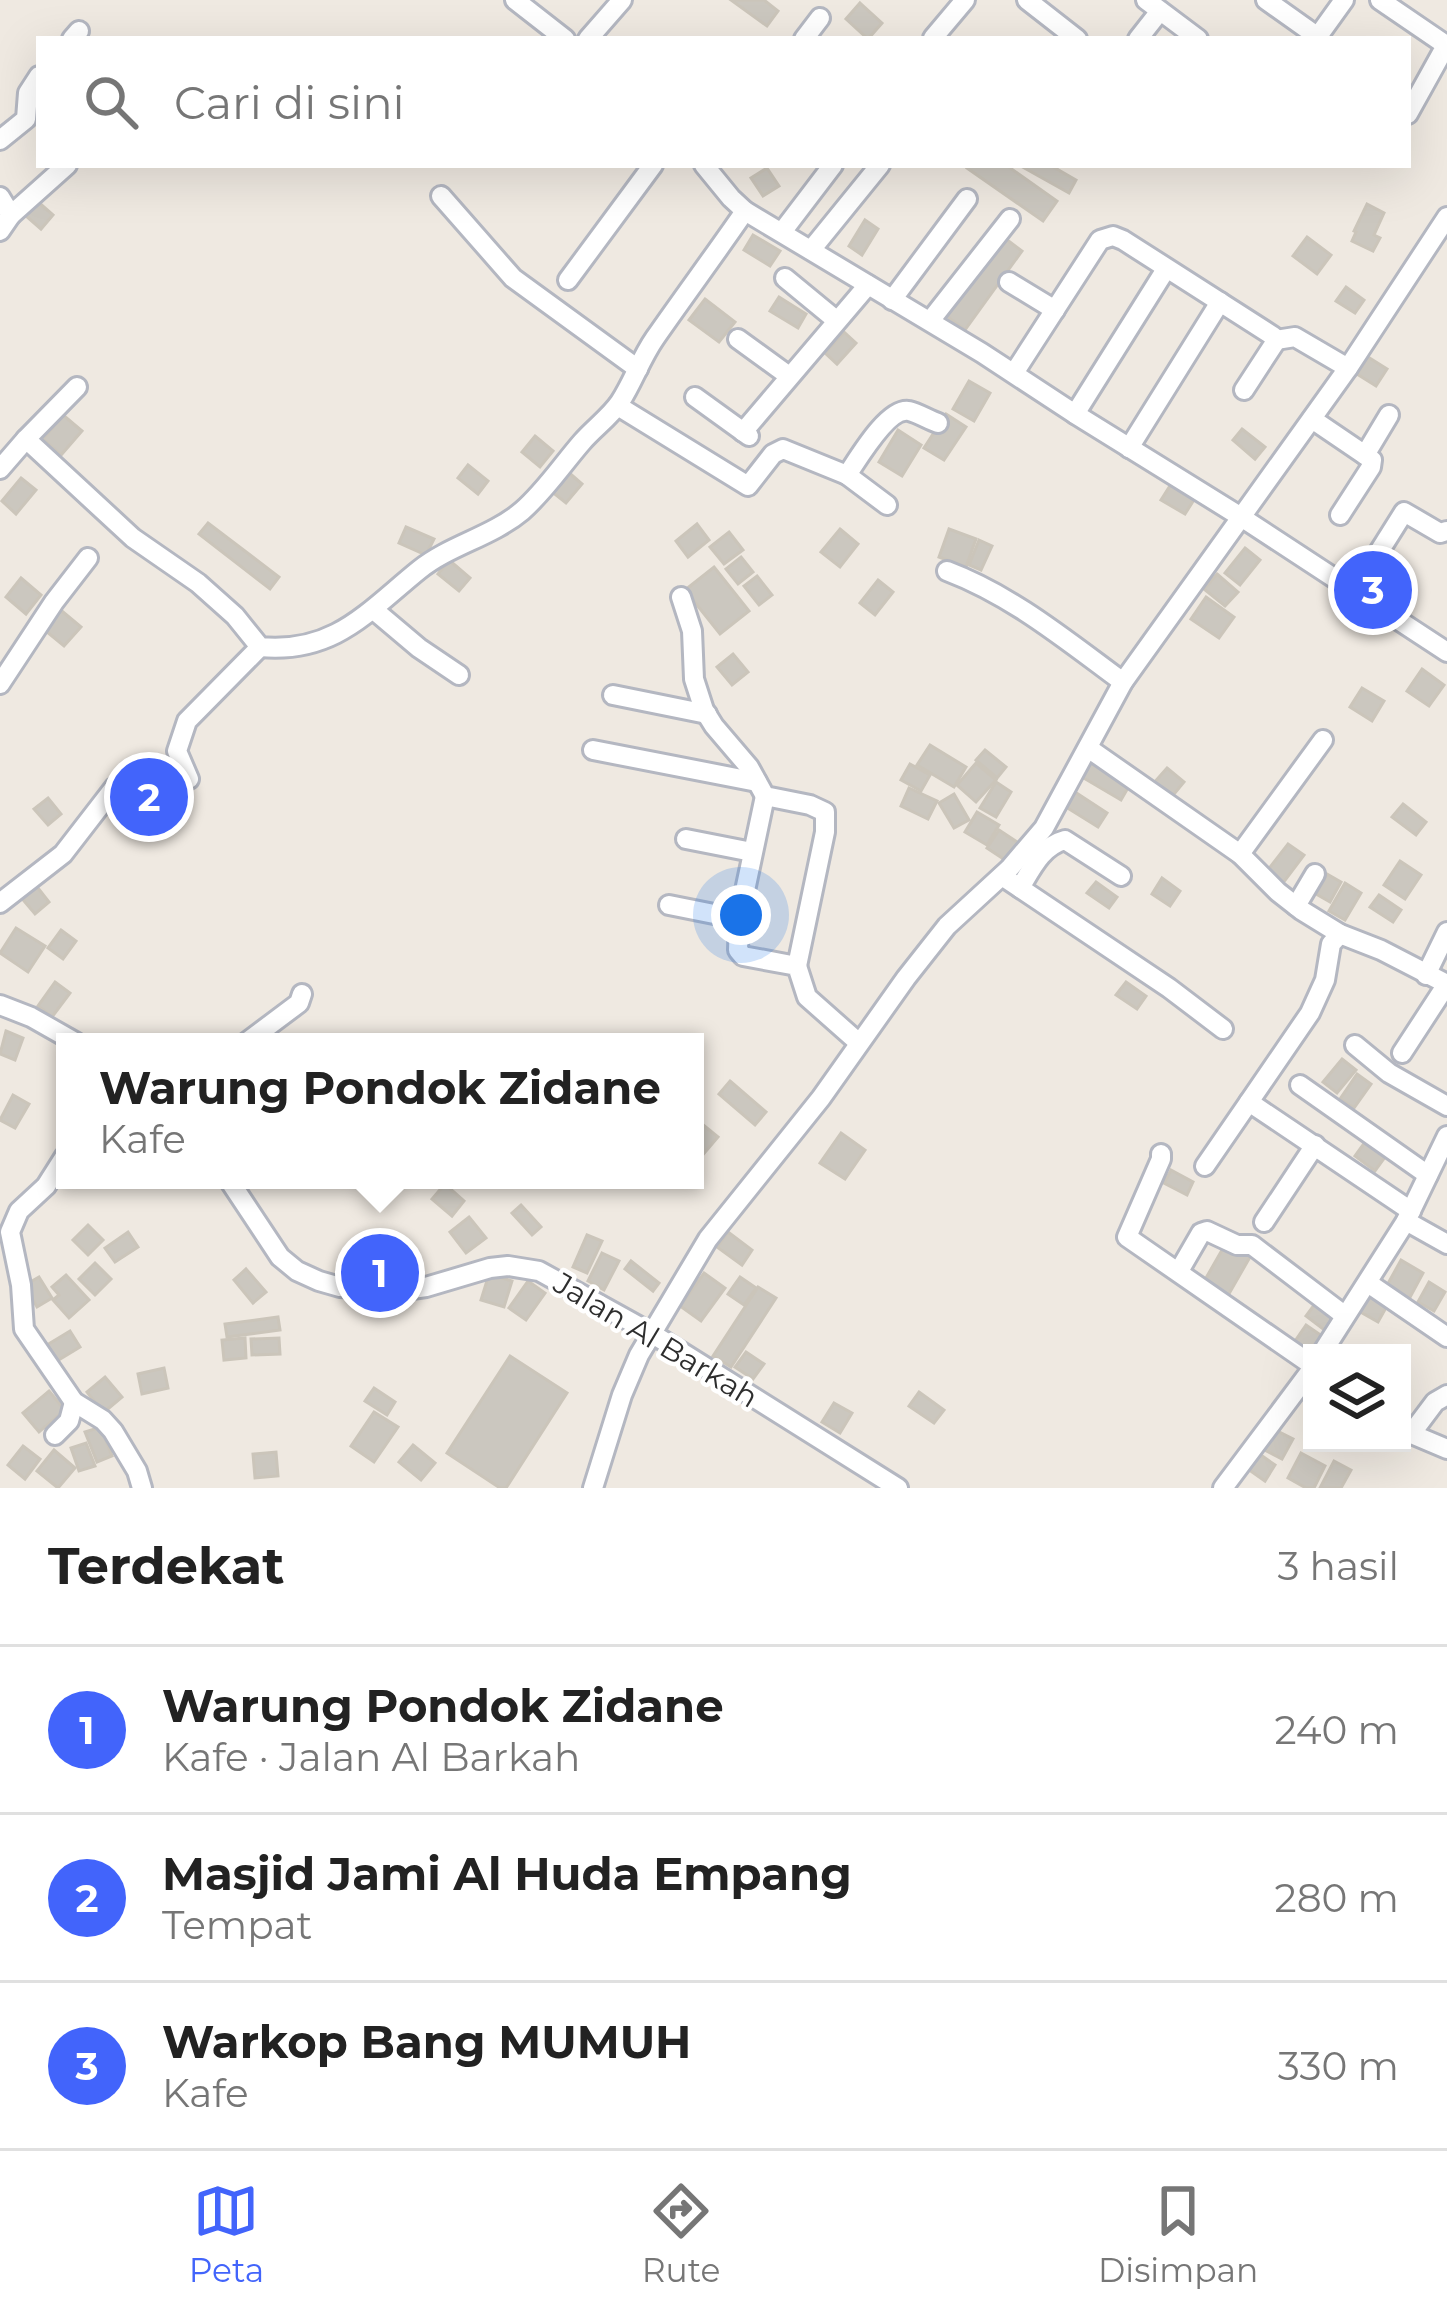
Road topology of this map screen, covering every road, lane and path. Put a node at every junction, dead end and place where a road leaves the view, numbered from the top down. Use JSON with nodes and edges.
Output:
{"nodes":[{"id":1,"x":515,"y":0,"type":"edge"},
{"id":2,"x":549,"y":0,"type":"edge"},
{"id":3,"x":622,"y":0,"type":"edge"},
{"id":4,"x":965,"y":0,"type":"edge"},
{"id":5,"x":1027,"y":0,"type":"edge"},
{"id":6,"x":1266,"y":0,"type":"edge"},
{"id":7,"x":1344,"y":0,"type":"edge"},
{"id":8,"x":1380,"y":0,"type":"edge"},
{"id":9,"x":1153,"y":5,"type":"edge"},
{"id":10,"x":535,"y":16,"type":"junction"},
{"id":11,"x":820,"y":18,"type":"dead end"},
{"id":12,"x":562,"y":36,"type":"edge"},
{"id":13,"x":592,"y":36,"type":"edge"},
{"id":14,"x":805,"y":36,"type":"edge"},
{"id":15,"x":935,"y":36,"type":"edge"},
{"id":16,"x":1073,"y":36,"type":"edge"},
{"id":17,"x":1143,"y":36,"type":"edge"},
{"id":18,"x":1194,"y":36,"type":"edge"},
{"id":19,"x":1315,"y":36,"type":"edge"},
{"id":20,"x":1319,"y":36,"type":"edge"},
{"id":21,"x":36,"y":81,"type":"edge"},
{"id":22,"x":1411,"y":105,"type":"edge"},
{"id":23,"x":0,"y":140,"type":"edge"},
{"id":24,"x":64,"y":168,"type":"edge"},
{"id":25,"x":650,"y":168,"type":"edge"},
{"id":26,"x":706,"y":168,"type":"edge"},
{"id":27,"x":831,"y":168,"type":"edge"},
{"id":28,"x":878,"y":168,"type":"edge"},
{"id":29,"x":440,"y":196,"type":"dead end"},
{"id":30,"x":0,"y":197,"type":"edge"},
{"id":31,"x":967,"y":199,"type":"dead end"},
{"id":32,"x":746,"y":211,"type":"junction"},
{"id":33,"x":1447,"y":217,"type":"edge"},
{"id":34,"x":1010,"y":219,"type":"dead end"},
{"id":35,"x":6,"y":223,"type":"edge"},
{"id":36,"x":782,"y":232,"type":"junction"},
{"id":37,"x":811,"y":250,"type":"junction"},
{"id":38,"x":1166,"y":269,"type":"junction"},
{"id":39,"x":785,"y":278,"type":"dead end"},
{"id":40,"x":568,"y":280,"type":"dead end"},
{"id":41,"x":1010,"y":282,"type":"dead end"},
{"id":42,"x":868,"y":285,"type":"junction"},
{"id":43,"x":892,"y":300,"type":"junction"},
{"id":44,"x":1220,"y":302,"type":"junction"},
{"id":45,"x":1055,"y":310,"type":"junction"},
{"id":46,"x":836,"y":320,"type":"junction"},
{"id":47,"x":930,"y":321,"type":"junction"},
{"id":48,"x":738,"y":339,"type":"dead end"},
{"id":49,"x":1276,"y":340,"type":"junction"},
{"id":50,"x":1348,"y":368,"type":"junction"},
{"id":51,"x":638,"y":369,"type":"junction"},
{"id":52,"x":1014,"y":373,"type":"junction"},
{"id":53,"x":789,"y":376,"type":"junction"},
{"id":54,"x":77,"y":387,"type":"dead end"},
{"id":55,"x":1244,"y":390,"type":"dead end"},
{"id":56,"x":695,"y":398,"type":"dead end"},
{"id":57,"x":618,"y":406,"type":"junction"},
{"id":58,"x":1075,"y":414,"type":"junction"},
{"id":59,"x":1389,"y":416,"type":"dead end"},
{"id":60,"x":1312,"y":419,"type":"junction"},
{"id":61,"x":938,"y":423,"type":"dead end"},
{"id":62,"x":26,"y":440,"type":"junction"},
{"id":63,"x":1129,"y":448,"type":"junction"},
{"id":64,"x":1365,"y":455,"type":"junction"},
{"id":65,"x":0,"y":469,"type":"edge"},
{"id":66,"x":847,"y":475,"type":"junction"},
{"id":67,"x":887,"y":505,"type":"dead end"},
{"id":68,"x":1340,"y":514,"type":"dead end"},
{"id":69,"x":1241,"y":517,"type":"junction"},
{"id":70,"x":1447,"y":531,"type":"edge"},
{"id":71,"x":88,"y":558,"type":"dead end"},
{"id":72,"x":947,"y":571,"type":"dead end"},
{"id":73,"x":1354,"y":590,"type":"junction"},
{"id":74,"x":681,"y":597,"type":"dead end"},
{"id":75,"x":374,"y":610,"type":"junction"},
{"id":76,"x":260,"y":647,"type":"junction"},
{"id":77,"x":1446,"y":649,"type":"edge"},
{"id":78,"x":459,"y":675,"type":"dead end"},
{"id":79,"x":1123,"y":682,"type":"junction"},
{"id":80,"x":0,"y":684,"type":"edge"},
{"id":81,"x":613,"y":695,"type":"dead end"},
{"id":82,"x":707,"y":714,"type":"junction"},
{"id":83,"x":1323,"y":740,"type":"dead end"},
{"id":84,"x":1088,"y":748,"type":"junction"},
{"id":85,"x":593,"y":750,"type":"dead end"},
{"id":86,"x":189,"y":779,"type":"dead end"},
{"id":87,"x":114,"y":788,"type":"dead end"},
{"id":88,"x":761,"y":789,"type":"junction"},
{"id":89,"x":686,"y":839,"type":"dead end"},
{"id":90,"x":752,"y":852,"type":"junction"},
{"id":91,"x":1240,"y":854,"type":"junction"},
{"id":92,"x":1315,"y":874,"type":"dead end"},
{"id":93,"x":1002,"y":875,"type":"junction"},
{"id":94,"x":1120,"y":876,"type":"dead end"},
{"id":95,"x":1020,"y":888,"type":"junction"},
{"id":96,"x":0,"y":903,"type":"edge"},
{"id":97,"x":669,"y":904,"type":"dead end"},
{"id":98,"x":1296,"y":906,"type":"junction"},
{"id":99,"x":739,"y":920,"type":"junction"},
{"id":100,"x":1447,"y":932,"type":"edge"},
{"id":101,"x":1340,"y":934,"type":"junction"},
{"id":102,"x":797,"y":966,"type":"junction"},
{"id":103,"x":1426,"y":975,"type":"junction"},
{"id":104,"x":1447,"y":984,"type":"edge"},
{"id":105,"x":302,"y":994,"type":"dead end"},
{"id":106,"x":0,"y":1005,"type":"edge"},
{"id":107,"x":1222,"y":1029,"type":"dead end"},
{"id":108,"x":60,"y":1033,"type":"edge"},
{"id":109,"x":259,"y":1033,"type":"edge"},
{"id":110,"x":859,"y":1043,"type":"junction"},
{"id":111,"x":1355,"y":1046,"type":"dead end"},
{"id":112,"x":1402,"y":1053,"type":"dead end"},
{"id":113,"x":1300,"y":1084,"type":"dead end"},
{"id":114,"x":1250,"y":1102,"type":"junction"},
{"id":115,"x":1447,"y":1106,"type":"edge"},
{"id":116,"x":1447,"y":1136,"type":"edge"},
{"id":117,"x":1315,"y":1145,"type":"junction"},
{"id":118,"x":1161,"y":1154,"type":"dead end"},
{"id":119,"x":1205,"y":1166,"type":"dead end"},
{"id":120,"x":1438,"y":1166,"type":"edge"},
{"id":121,"x":56,"y":1170,"type":"edge"},
{"id":122,"x":235,"y":1189,"type":"edge"},
{"id":123,"x":1408,"y":1216,"type":"junction"},
{"id":124,"x":1264,"y":1222,"type":"dead end"},
{"id":125,"x":1447,"y":1244,"type":"edge"},
{"id":126,"x":1179,"y":1270,"type":"junction"},
{"id":127,"x":1368,"y":1283,"type":"junction"},
{"id":128,"x":1344,"y":1315,"type":"junction"},
{"id":129,"x":651,"y":1333,"type":"junction"},
{"id":130,"x":1447,"y":1337,"type":"edge"},
{"id":131,"x":1327,"y":1344,"type":"edge"},
{"id":132,"x":1303,"y":1360,"type":"edge"},
{"id":133,"x":1303,"y":1379,"type":"edge"},
{"id":134,"x":1447,"y":1395,"type":"edge"},
{"id":135,"x":74,"y":1402,"type":"junction"},
{"id":136,"x":1411,"y":1428,"type":"edge"},
{"id":137,"x":1411,"y":1434,"type":"edge"},
{"id":138,"x":55,"y":1435,"type":"dead end"},
{"id":139,"x":1447,"y":1449,"type":"edge"},
{"id":140,"x":142,"y":1488,"type":"edge"},
{"id":141,"x":593,"y":1488,"type":"edge"},
{"id":142,"x":898,"y":1488,"type":"edge"},
{"id":143,"x":1222,"y":1488,"type":"edge"}],
"edges":[{"from":1,"to":10,"type":"street"},
{"from":2,"to":10,"type":"street"},
{"from":3,"to":13,"type":"street"},
{"from":4,"to":15,"type":"street"},
{"from":5,"to":16,"type":"street"},
{"from":6,"to":19,"type":"street"},
{"from":7,"to":20,"type":"street"},
{"from":8,"to":22,"type":"street"},
{"from":9,"to":17,"type":"street"},
{"from":9,"to":18,"type":"street"},
{"from":10,"to":12,"type":"street"},
{"from":11,"to":14,"type":"street"},
{"from":21,"to":23,"type":"street"},
{"from":24,"to":35,"type":"street"},
{"from":25,"to":40,"type":"street"},
{"from":26,"to":32,"type":"street"},
{"from":27,"to":36,"type":"street"},
{"from":28,"to":37,"type":"street"},
{"from":29,"to":51,"type":"street"},
{"from":30,"to":35,"type":"street"},
{"from":31,"to":43,"type":"street"},
{"from":32,"to":36,"type":"street"},
{"from":32,"to":51,"type":"street"},
{"from":33,"to":50,"type":"street"},
{"from":34,"to":47,"type":"street"},
{"from":36,"to":37,"type":"street"},
{"from":37,"to":42,"type":"street"},
{"from":38,"to":44,"type":"street"},
{"from":38,"to":45,"type":"street"},
{"from":38,"to":58,"type":"street"},
{"from":39,"to":46,"type":"street"},
{"from":41,"to":45,"type":"street"},
{"from":42,"to":43,"type":"street"},
{"from":42,"to":46,"type":"street"},
{"from":43,"to":47,"type":"street"},
{"from":44,"to":49,"type":"street"},
{"from":44,"to":63,"type":"street"},
{"from":45,"to":52,"type":"street"},
{"from":46,"to":53,"type":"street"},
{"from":47,"to":52,"type":"street"},
{"from":48,"to":53,"type":"street"},
{"from":49,"to":50,"type":"street"},
{"from":49,"to":55,"type":"street"},
{"from":50,"to":60,"type":"street"},
{"from":51,"to":57,"type":"street"},
{"from":52,"to":58,"type":"street"},
{"from":53,"to":56,"type":"street"},
{"from":54,"to":62,"type":"street"},
{"from":57,"to":66,"type":"street"},
{"from":57,"to":75,"type":"street"},
{"from":58,"to":63,"type":"street"},
{"from":59,"to":64,"type":"street"},
{"from":60,"to":64,"type":"street"},
{"from":60,"to":69,"type":"street"},
{"from":61,"to":66,"type":"street"},
{"from":62,"to":65,"type":"street"},
{"from":62,"to":76,"type":"street"},
{"from":63,"to":69,"type":"street"},
{"from":64,"to":68,"type":"street"},
{"from":66,"to":67,"type":"street"},
{"from":69,"to":73,"type":"street"},
{"from":69,"to":79,"type":"street"},
{"from":70,"to":73,"type":"street"},
{"from":71,"to":80,"type":"street"},
{"from":72,"to":79,"type":"street"},
{"from":73,"to":77,"type":"street"},
{"from":74,"to":82,"type":"street"},
{"from":75,"to":76,"type":"street"},
{"from":75,"to":78,"type":"street"},
{"from":76,"to":86,"type":"street"},
{"from":79,"to":84,"type":"street"},
{"from":81,"to":82,"type":"street"},
{"from":82,"to":88,"type":"street"},
{"from":83,"to":91,"type":"street"},
{"from":84,"to":91,"type":"street"},
{"from":84,"to":93,"type":"street"},
{"from":85,"to":88,"type":"street"},
{"from":87,"to":96,"type":"street"},
{"from":88,"to":90,"type":"street"},
{"from":88,"to":102,"type":"street"},
{"from":89,"to":90,"type":"street"},
{"from":90,"to":99,"type":"street"},
{"from":91,"to":98,"type":"street"},
{"from":92,"to":98,"type":"street"},
{"from":93,"to":95,"type":"street"},
{"from":93,"to":110,"type":"street"},
{"from":94,"to":95,"type":"street"},
{"from":95,"to":107,"type":"street"},
{"from":97,"to":99,"type":"street"},
{"from":98,"to":101,"type":"street"},
{"from":99,"to":102,"type":"street"},
{"from":100,"to":103,"type":"street"},
{"from":101,"to":103,"type":"street"},
{"from":101,"to":114,"type":"street"},
{"from":102,"to":110,"type":"street"},
{"from":103,"to":104,"type":"street"},
{"from":104,"to":112,"type":"street"},
{"from":105,"to":109,"type":"street"},
{"from":106,"to":108,"type":"street"},
{"from":110,"to":129,"type":"street"},
{"from":111,"to":115,"type":"street"},
{"from":113,"to":120,"type":"street"},
{"from":114,"to":117,"type":"street"},
{"from":114,"to":119,"type":"street"},
{"from":116,"to":120,"type":"street"},
{"from":117,"to":123,"type":"street"},
{"from":117,"to":124,"type":"street"},
{"from":118,"to":126,"type":"street"},
{"from":120,"to":123,"type":"street"},
{"from":121,"to":135,"type":"street"},
{"from":122,"to":129,"type":"street","name":"Jalan Al Barkah"},
{"from":123,"to":125,"type":"street"},
{"from":123,"to":127,"type":"street"},
{"from":126,"to":128,"type":"street"},
{"from":126,"to":132,"type":"street"},
{"from":127,"to":128,"type":"street"},
{"from":127,"to":130,"type":"street"},
{"from":128,"to":131,"type":"street"},
{"from":129,"to":141,"type":"street"},
{"from":129,"to":142,"type":"street","name":"Jalan Al Barkah"},
{"from":133,"to":143,"type":"street"},
{"from":134,"to":136,"type":"street"},
{"from":135,"to":138,"type":"street"},
{"from":135,"to":140,"type":"street"},
{"from":137,"to":139,"type":"street"}]}
